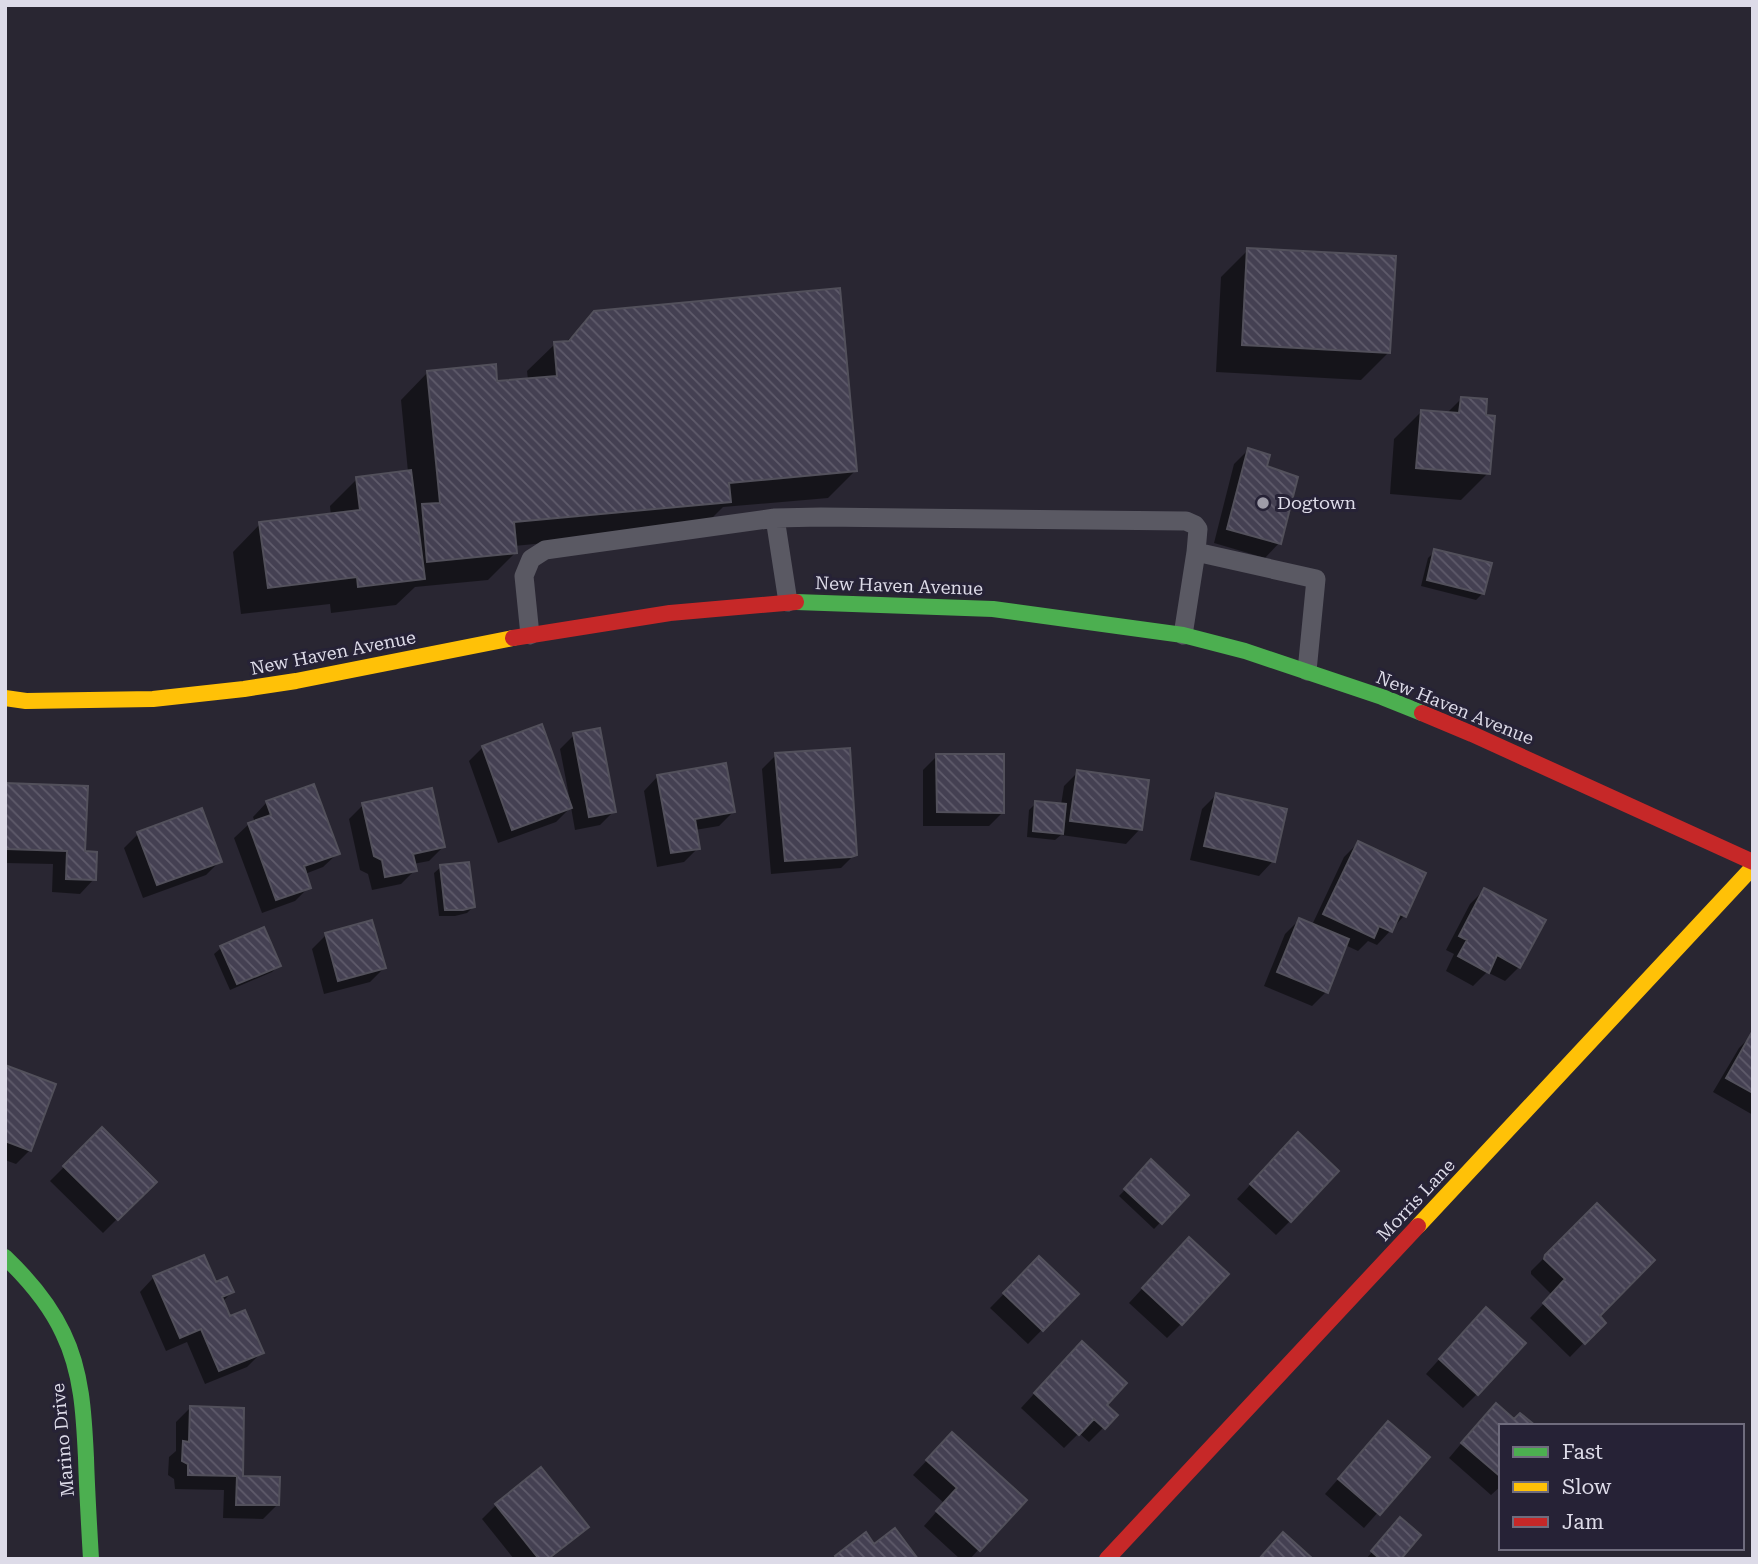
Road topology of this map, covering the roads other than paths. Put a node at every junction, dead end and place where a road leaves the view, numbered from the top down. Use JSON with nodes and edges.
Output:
{"nodes":[{"id":1,"x":775,"y":519,"type":"junction"},
{"id":2,"x":1195,"y":552,"type":"junction"},
{"id":3,"x":788,"y":602,"type":"junction"},
{"id":4,"x":530,"y":635,"type":"junction"},
{"id":5,"x":1183,"y":635,"type":"junction"},
{"id":6,"x":1307,"y":671,"type":"junction"},
{"id":7,"x":5,"y":698,"type":"edge"},
{"id":8,"x":1753,"y":864,"type":"edge"},
{"id":9,"x":5,"y":1257,"type":"edge"},
{"id":10,"x":91,"y":1559,"type":"edge"},
{"id":11,"x":1107,"y":1559,"type":"edge"}],
"edges":[{"from":1,"to":2,"type":"lane"},
{"from":1,"to":3,"type":"lane"},
{"from":1,"to":4,"type":"lane"},
{"from":2,"to":5,"type":"lane"},
{"from":2,"to":6,"type":"lane"},
{"from":3,"to":4,"type":"main road","name":"New Haven Avenue"},
{"from":3,"to":5,"type":"main road","name":"New Haven Avenue"},
{"from":4,"to":7,"type":"main road","name":"New Haven Avenue"},
{"from":5,"to":6,"type":"main road","name":"New Haven Avenue"},
{"from":6,"to":8,"type":"main road","name":"New Haven Avenue"},
{"from":8,"to":11,"type":"main road","name":"Morris Lane"},
{"from":9,"to":10,"type":"main road","name":"Marino Drive"}]}
